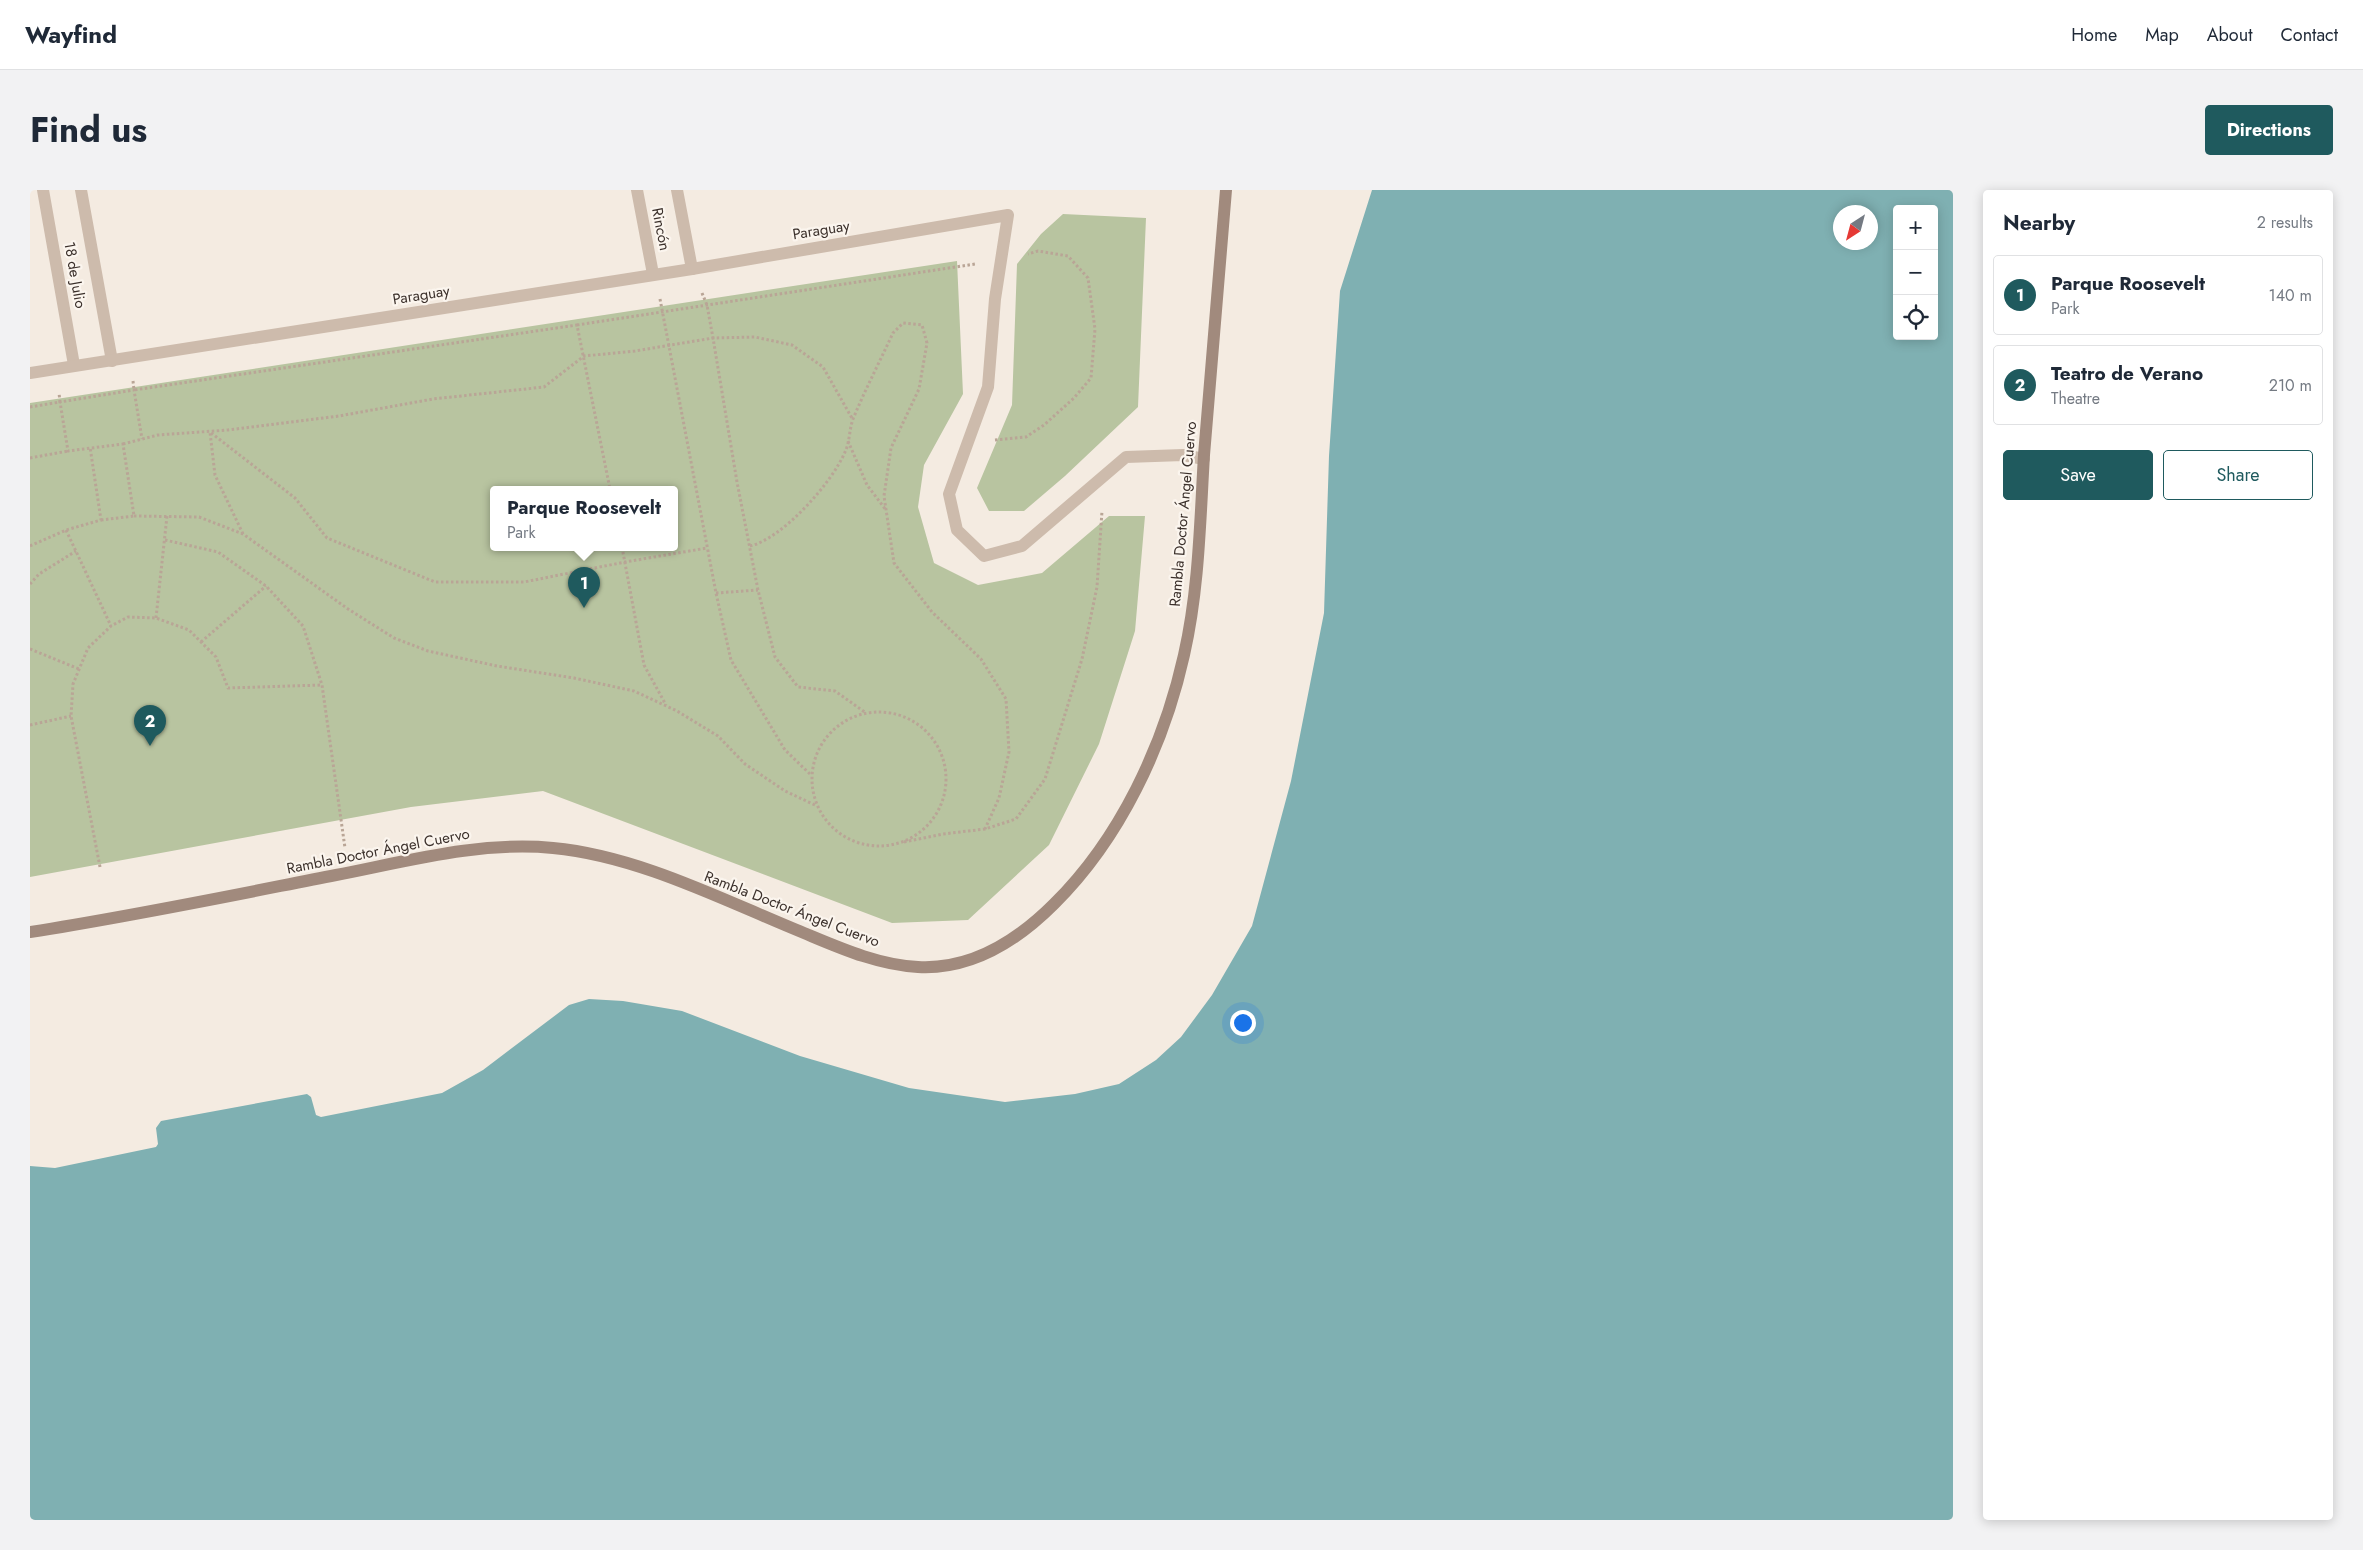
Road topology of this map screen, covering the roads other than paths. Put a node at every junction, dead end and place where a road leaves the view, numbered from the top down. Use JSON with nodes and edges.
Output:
{"nodes":[{"id":1,"x":43,"y":190,"type":"edge"},
{"id":2,"x":81,"y":190,"type":"edge"},
{"id":3,"x":637,"y":190,"type":"edge"},
{"id":4,"x":677,"y":190,"type":"edge"},
{"id":5,"x":1226,"y":190,"type":"edge"},
{"id":6,"x":692,"y":269,"type":"junction"},
{"id":7,"x":653,"y":274,"type":"junction"},
{"id":8,"x":112,"y":361,"type":"junction"},
{"id":9,"x":74,"y":365,"type":"junction"},
{"id":10,"x":30,"y":373,"type":"edge"},
{"id":11,"x":1204,"y":458,"type":"junction"},
{"id":12,"x":30,"y":932,"type":"edge"}],
"edges":[{"from":1,"to":9,"type":"street","name":"18 de Julio"},
{"from":2,"to":8,"type":"street","name":"18 de Julio"},
{"from":3,"to":7,"type":"street","name":"Rincón"},
{"from":4,"to":6,"type":"street","name":"Rincón"},
{"from":5,"to":11,"type":"street","name":"Rambla Doctor Ángel Cuervo"},
{"from":6,"to":7,"type":"street","name":"Paraguay"},
{"from":6,"to":11,"type":"street","name":"Paraguay"},
{"from":7,"to":8,"type":"street","name":"Paraguay"},
{"from":8,"to":9,"type":"street","name":"Paraguay"},
{"from":9,"to":10,"type":"street","name":"Paraguay"},
{"from":11,"to":12,"type":"street","name":"Rambla Doctor Ángel Cuervo"}]}
